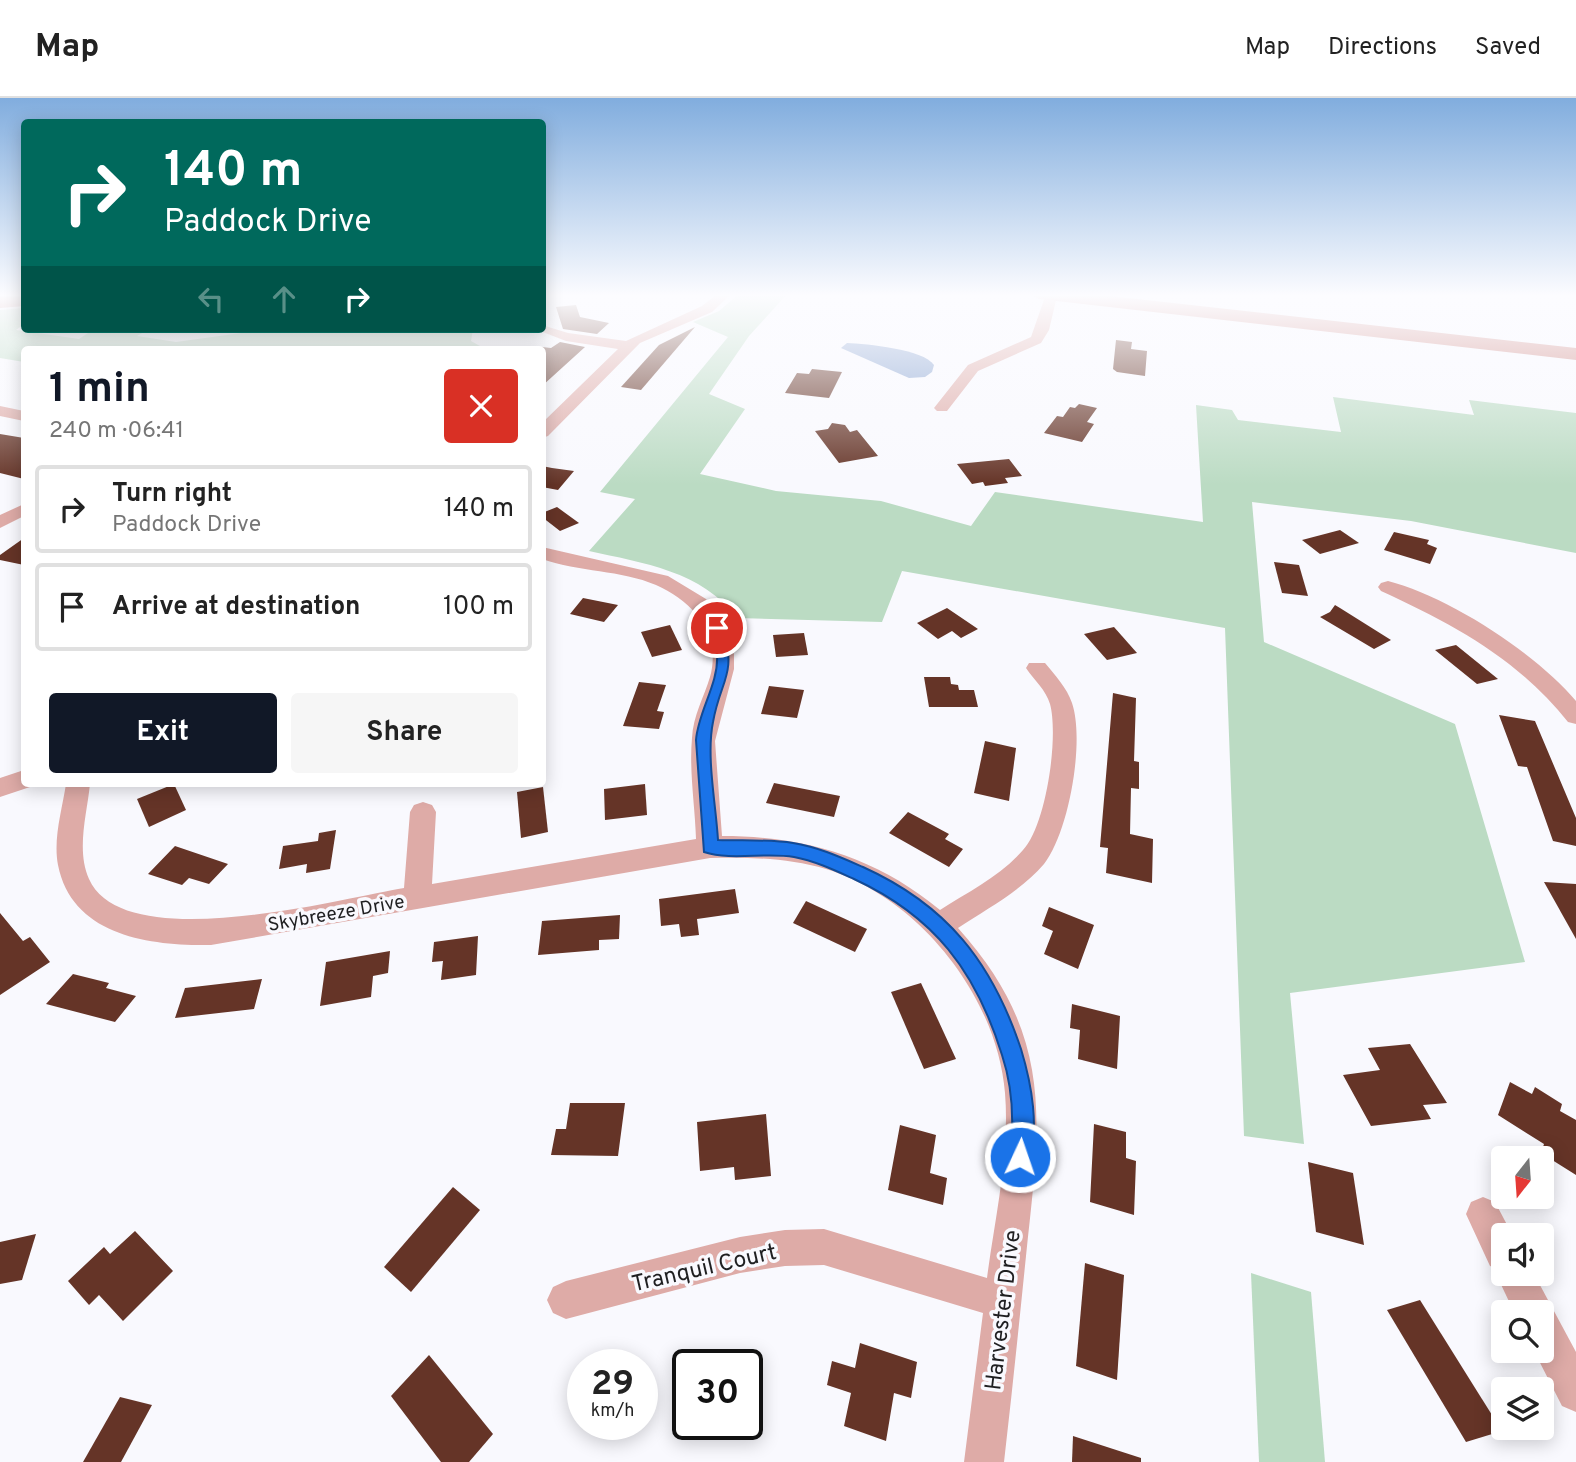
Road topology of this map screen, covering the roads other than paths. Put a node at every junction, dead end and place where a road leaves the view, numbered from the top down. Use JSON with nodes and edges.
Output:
{"nodes":[{"id":1,"x":616,"y":358,"type":"edge"},
{"id":2,"x":996,"y":358,"type":"edge"},
{"id":3,"x":942,"y":408,"type":"dead end"},
{"id":4,"x":0,"y":411,"type":"edge"},
{"id":5,"x":21,"y":414,"type":"edge"},
{"id":6,"x":546,"y":429,"type":"edge"},
{"id":7,"x":21,"y":511,"type":"edge"},
{"id":8,"x":0,"y":523,"type":"edge"},
{"id":9,"x":546,"y":553,"type":"edge"},
{"id":10,"x":1388,"y":587,"type":"dead end"},
{"id":11,"x":1037,"y":668,"type":"dead end"},
{"id":12,"x":1576,"y":716,"type":"edge"},
{"id":13,"x":21,"y":780,"type":"edge"},
{"id":14,"x":78,"y":787,"type":"edge"},
{"id":15,"x":0,"y":788,"type":"edge"},
{"id":16,"x":423,"y":812,"type":"dead end"},
{"id":17,"x":710,"y":847,"type":"junction"},
{"id":18,"x":417,"y":898,"type":"junction"},
{"id":19,"x":940,"y":925,"type":"junction"},
{"id":20,"x":1483,"y":1214,"type":"dead end"},
{"id":21,"x":1491,"y":1230,"type":"edge"},
{"id":22,"x":566,"y":1300,"type":"dead end"},
{"id":23,"x":1003,"y":1301,"type":"junction"},
{"id":24,"x":1554,"y":1350,"type":"edge"},
{"id":25,"x":1576,"y":1392,"type":"edge"},
{"id":26,"x":984,"y":1462,"type":"edge"}],
"edges":[{"from":1,"to":6,"type":"street"},
{"from":2,"to":3,"type":"street"},
{"from":4,"to":5,"type":"street"},
{"from":7,"to":8,"type":"street"},
{"from":9,"to":17,"type":"street"},
{"from":10,"to":12,"type":"street"},
{"from":11,"to":19,"type":"street"},
{"from":13,"to":15,"type":"street"},
{"from":14,"to":18,"type":"street","name":"Skybreeze Drive"},
{"from":16,"to":18,"type":"street"},
{"from":17,"to":18,"type":"street","name":"Skybreeze Drive"},
{"from":17,"to":19,"type":"street","name":"Harvester Drive"},
{"from":19,"to":23,"type":"street","name":"Harvester Drive"},
{"from":20,"to":21,"type":"street"},
{"from":22,"to":23,"type":"street","name":"Tranquil Court"},
{"from":23,"to":26,"type":"street","name":"Harvester Drive"},
{"from":24,"to":25,"type":"street"}]}
